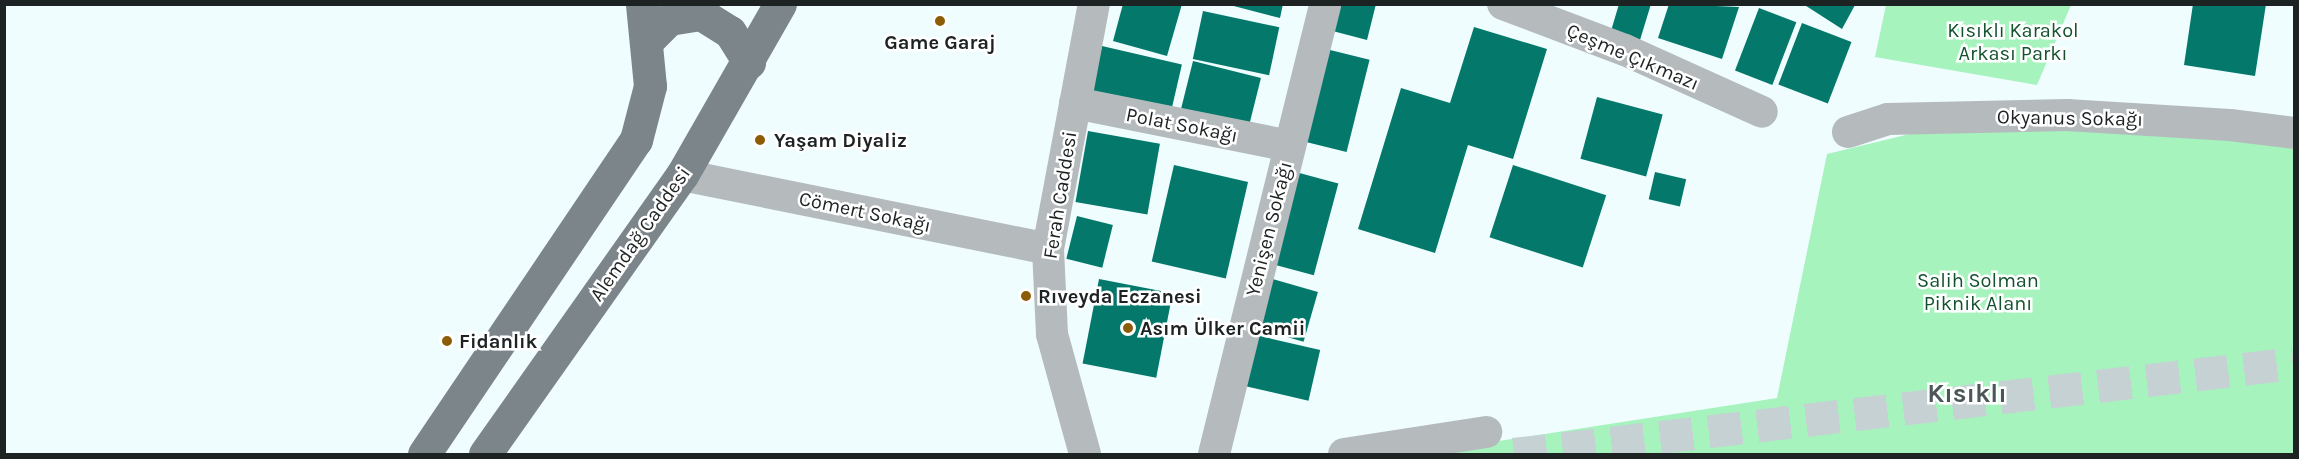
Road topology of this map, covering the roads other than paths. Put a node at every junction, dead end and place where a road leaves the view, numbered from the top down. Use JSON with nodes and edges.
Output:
{"nodes":[{"id":1,"x":642,"y":4,"type":"edge"},
{"id":2,"x":780,"y":4,"type":"edge"},
{"id":3,"x":1094,"y":4,"type":"edge"},
{"id":4,"x":1324,"y":4,"type":"edge"},
{"id":5,"x":1503,"y":4,"type":"edge"},
{"id":6,"x":648,"y":40,"type":"junction"},
{"id":7,"x":749,"y":62,"type":"junction"},
{"id":8,"x":1075,"y":103,"type":"junction"},
{"id":9,"x":1762,"y":112,"type":"dead end"},
{"id":10,"x":1848,"y":132,"type":"dead end"},
{"id":11,"x":2295,"y":134,"type":"edge"},
{"id":12,"x":1290,"y":146,"type":"junction"},
{"id":13,"x":682,"y":175,"type":"junction"},
{"id":14,"x":1048,"y":249,"type":"junction"},
{"id":15,"x":1486,"y":432,"type":"dead end"},
{"id":16,"x":424,"y":449,"type":"edge"},
{"id":17,"x":485,"y":454,"type":"edge"},
{"id":18,"x":1085,"y":454,"type":"edge"},
{"id":19,"x":1214,"y":454,"type":"edge"},
{"id":20,"x":1344,"y":454,"type":"edge"}],
"edges":[{"from":1,"to":6,"type":"main road"},
{"from":2,"to":7,"type":"main road","name":"Alemdağ Caddesi"},
{"from":3,"to":8,"type":"street","name":"Ferah Caddesi"},
{"from":4,"to":12,"type":"street","name":"Yenişen Sokağı"},
{"from":5,"to":9,"type":"street","name":"Çeşme Çıkmazı"},
{"from":6,"to":7,"type":"main road"},
{"from":6,"to":16,"type":"main road"},
{"from":7,"to":13,"type":"main road","name":"Alemdağ Caddesi"},
{"from":8,"to":12,"type":"street","name":"Polat Sokağı"},
{"from":8,"to":14,"type":"street","name":"Ferah Caddesi"},
{"from":10,"to":11,"type":"street","name":"Okyanus Sokağı"},
{"from":12,"to":19,"type":"street","name":"Yenişen Sokağı"},
{"from":13,"to":14,"type":"street","name":"Cömert Sokağı"},
{"from":13,"to":17,"type":"main road","name":"Alemdağ Caddesi"},
{"from":14,"to":18,"type":"street","name":"Ferah Caddesi"},
{"from":15,"to":20,"type":"street"}]}
